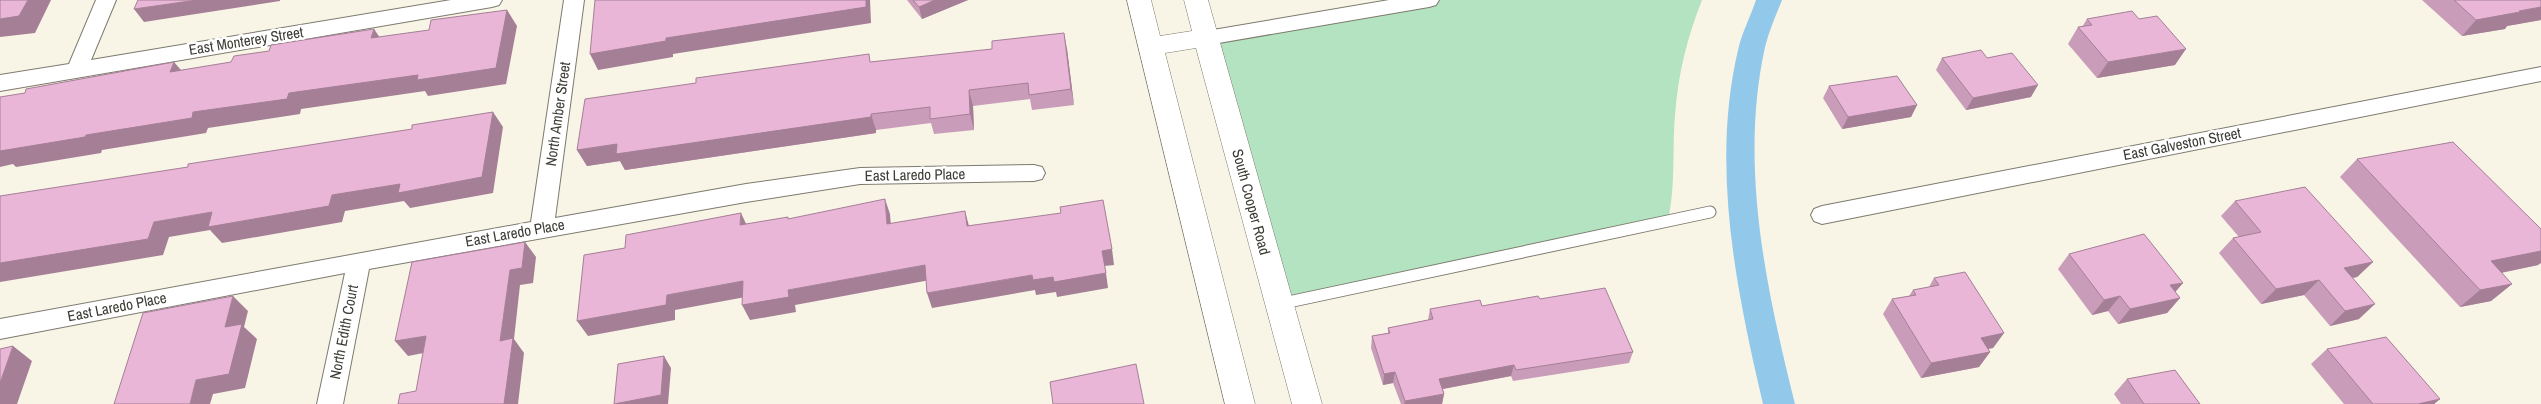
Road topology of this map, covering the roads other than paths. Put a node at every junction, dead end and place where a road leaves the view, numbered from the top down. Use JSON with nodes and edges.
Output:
{"nodes":[{"id":1,"x":106,"y":0,"type":"edge"},
{"id":2,"x":492,"y":0,"type":"edge"},
{"id":3,"x":574,"y":0,"type":"edge"},
{"id":4,"x":1139,"y":0,"type":"edge"},
{"id":5,"x":1196,"y":0,"type":"edge"},
{"id":6,"x":1428,"y":0,"type":"edge"},
{"id":7,"x":1406,"y":2,"type":"edge"},
{"id":8,"x":1207,"y":38,"type":"junction"},
{"id":9,"x":1150,"y":46,"type":"junction"},
{"id":10,"x":78,"y":69,"type":"junction"},
{"id":11,"x":2541,"y":74,"type":"edge"},
{"id":12,"x":0,"y":83,"type":"edge"},
{"id":13,"x":1034,"y":173,"type":"dead end"},
{"id":14,"x":1710,"y":212,"type":"dead end"},
{"id":15,"x":1822,"y":215,"type":"dead end"},
{"id":16,"x":542,"y":227,"type":"junction"},
{"id":17,"x":359,"y":261,"type":"junction"},
{"id":18,"x":1278,"y":305,"type":"junction"},
{"id":19,"x":0,"y":330,"type":"edge"},
{"id":20,"x":330,"y":404,"type":"edge"},
{"id":21,"x":1240,"y":404,"type":"edge"},
{"id":22,"x":1307,"y":404,"type":"edge"}],
"edges":[{"from":1,"to":10,"type":"street"},
{"from":2,"to":10,"type":"street","name":"East Monterey Street"},
{"from":3,"to":16,"type":"street","name":"North Amber Street"},
{"from":4,"to":9,"type":"main road"},
{"from":5,"to":8,"type":"main road","name":"South Cooper Road"},
{"from":6,"to":7,"type":"street"},
{"from":7,"to":8,"type":"street"},
{"from":8,"to":9,"type":"main road"},
{"from":8,"to":18,"type":"main road","name":"South Cooper Road"},
{"from":9,"to":21,"type":"main road"},
{"from":10,"to":12,"type":"street","name":"East Monterey Street"},
{"from":11,"to":15,"type":"street","name":"East Galveston Street"},
{"from":13,"to":16,"type":"street","name":"East Laredo Place"},
{"from":14,"to":18,"type":"lane"},
{"from":16,"to":17,"type":"street","name":"East Laredo Place"},
{"from":17,"to":19,"type":"street","name":"East Laredo Place"},
{"from":17,"to":20,"type":"street","name":"North Edith Court"},
{"from":18,"to":22,"type":"main road","name":"South Cooper Road"}]}
